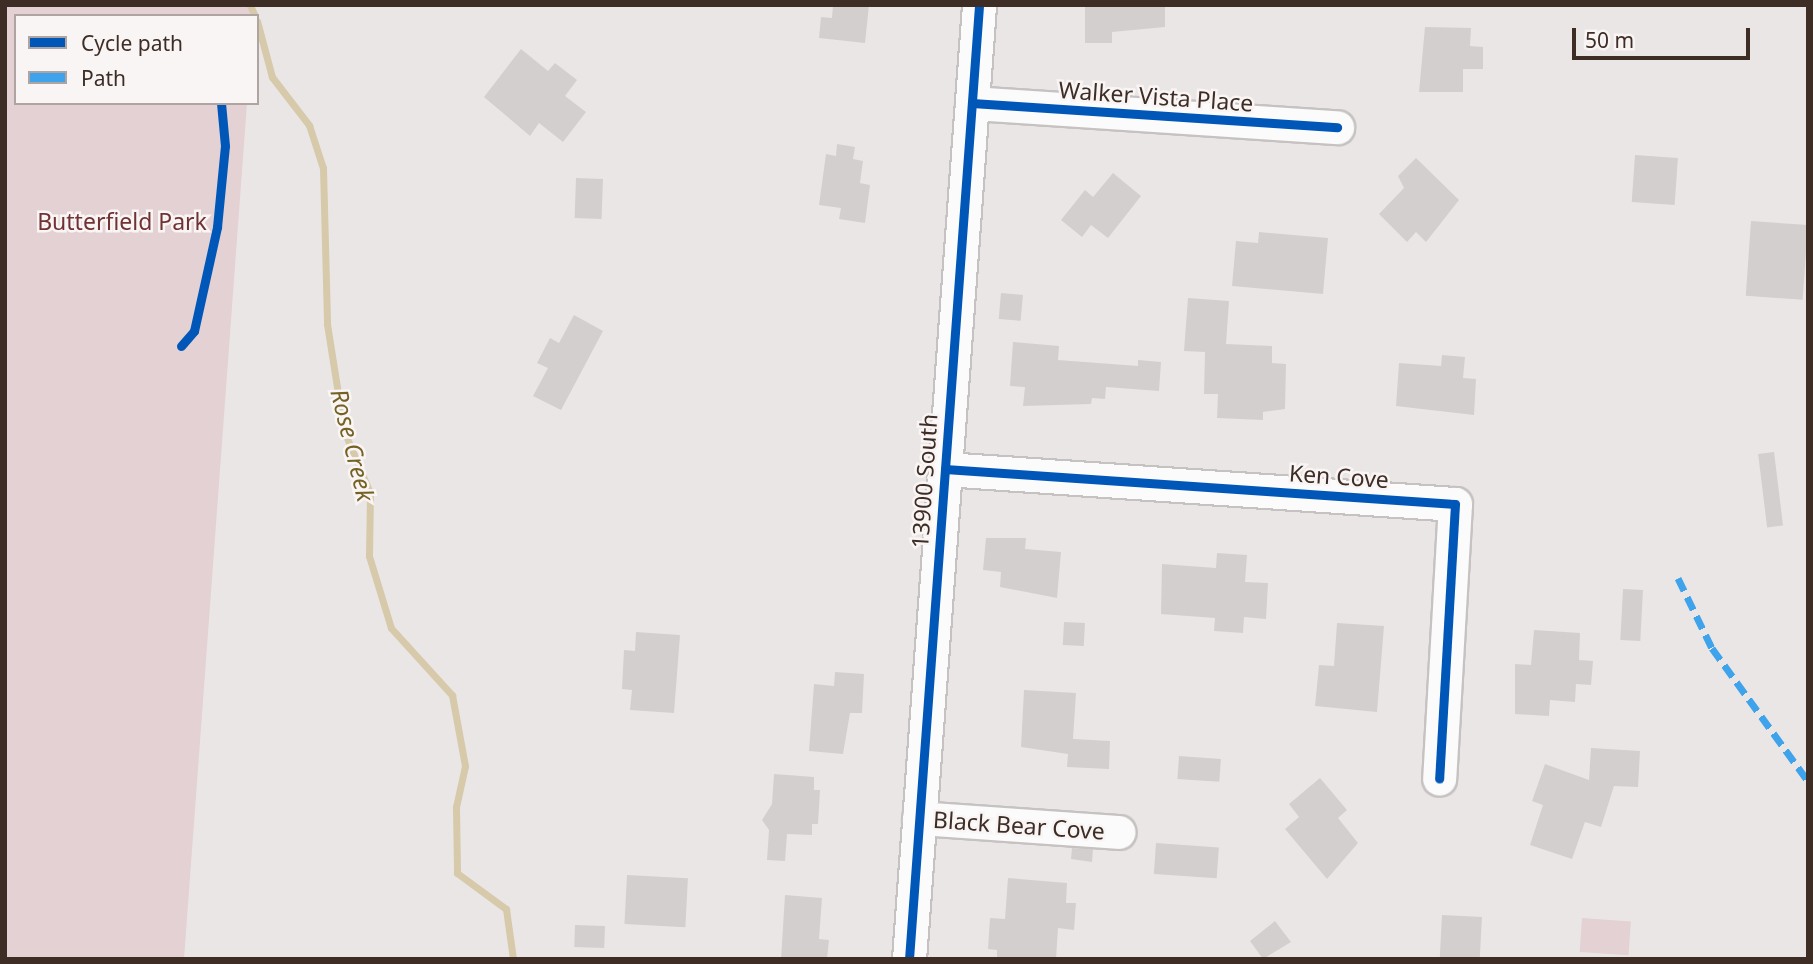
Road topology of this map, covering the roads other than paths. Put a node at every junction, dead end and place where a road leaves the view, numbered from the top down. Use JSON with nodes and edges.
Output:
{"nodes":[{"id":1,"x":979,"y":5,"type":"edge"},
{"id":2,"x":972,"y":103,"type":"junction"},
{"id":3,"x":1337,"y":127,"type":"dead end"},
{"id":4,"x":945,"y":469,"type":"junction"},
{"id":5,"x":1439,"y":779,"type":"dead end"},
{"id":6,"x":919,"y":818,"type":"junction"},
{"id":7,"x":1119,"y":832,"type":"dead end"},
{"id":8,"x":909,"y":959,"type":"edge"}],
"edges":[{"from":1,"to":2,"type":"street","name":"13900 South"},
{"from":2,"to":3,"type":"street","name":"Walker Vista Place"},
{"from":2,"to":4,"type":"street","name":"13900 South"},
{"from":4,"to":5,"type":"street","name":"Ken Cove"},
{"from":4,"to":6,"type":"street","name":"13900 South"},
{"from":6,"to":7,"type":"street","name":"Black Bear Cove"},
{"from":6,"to":8,"type":"street","name":"13900 South"}]}
